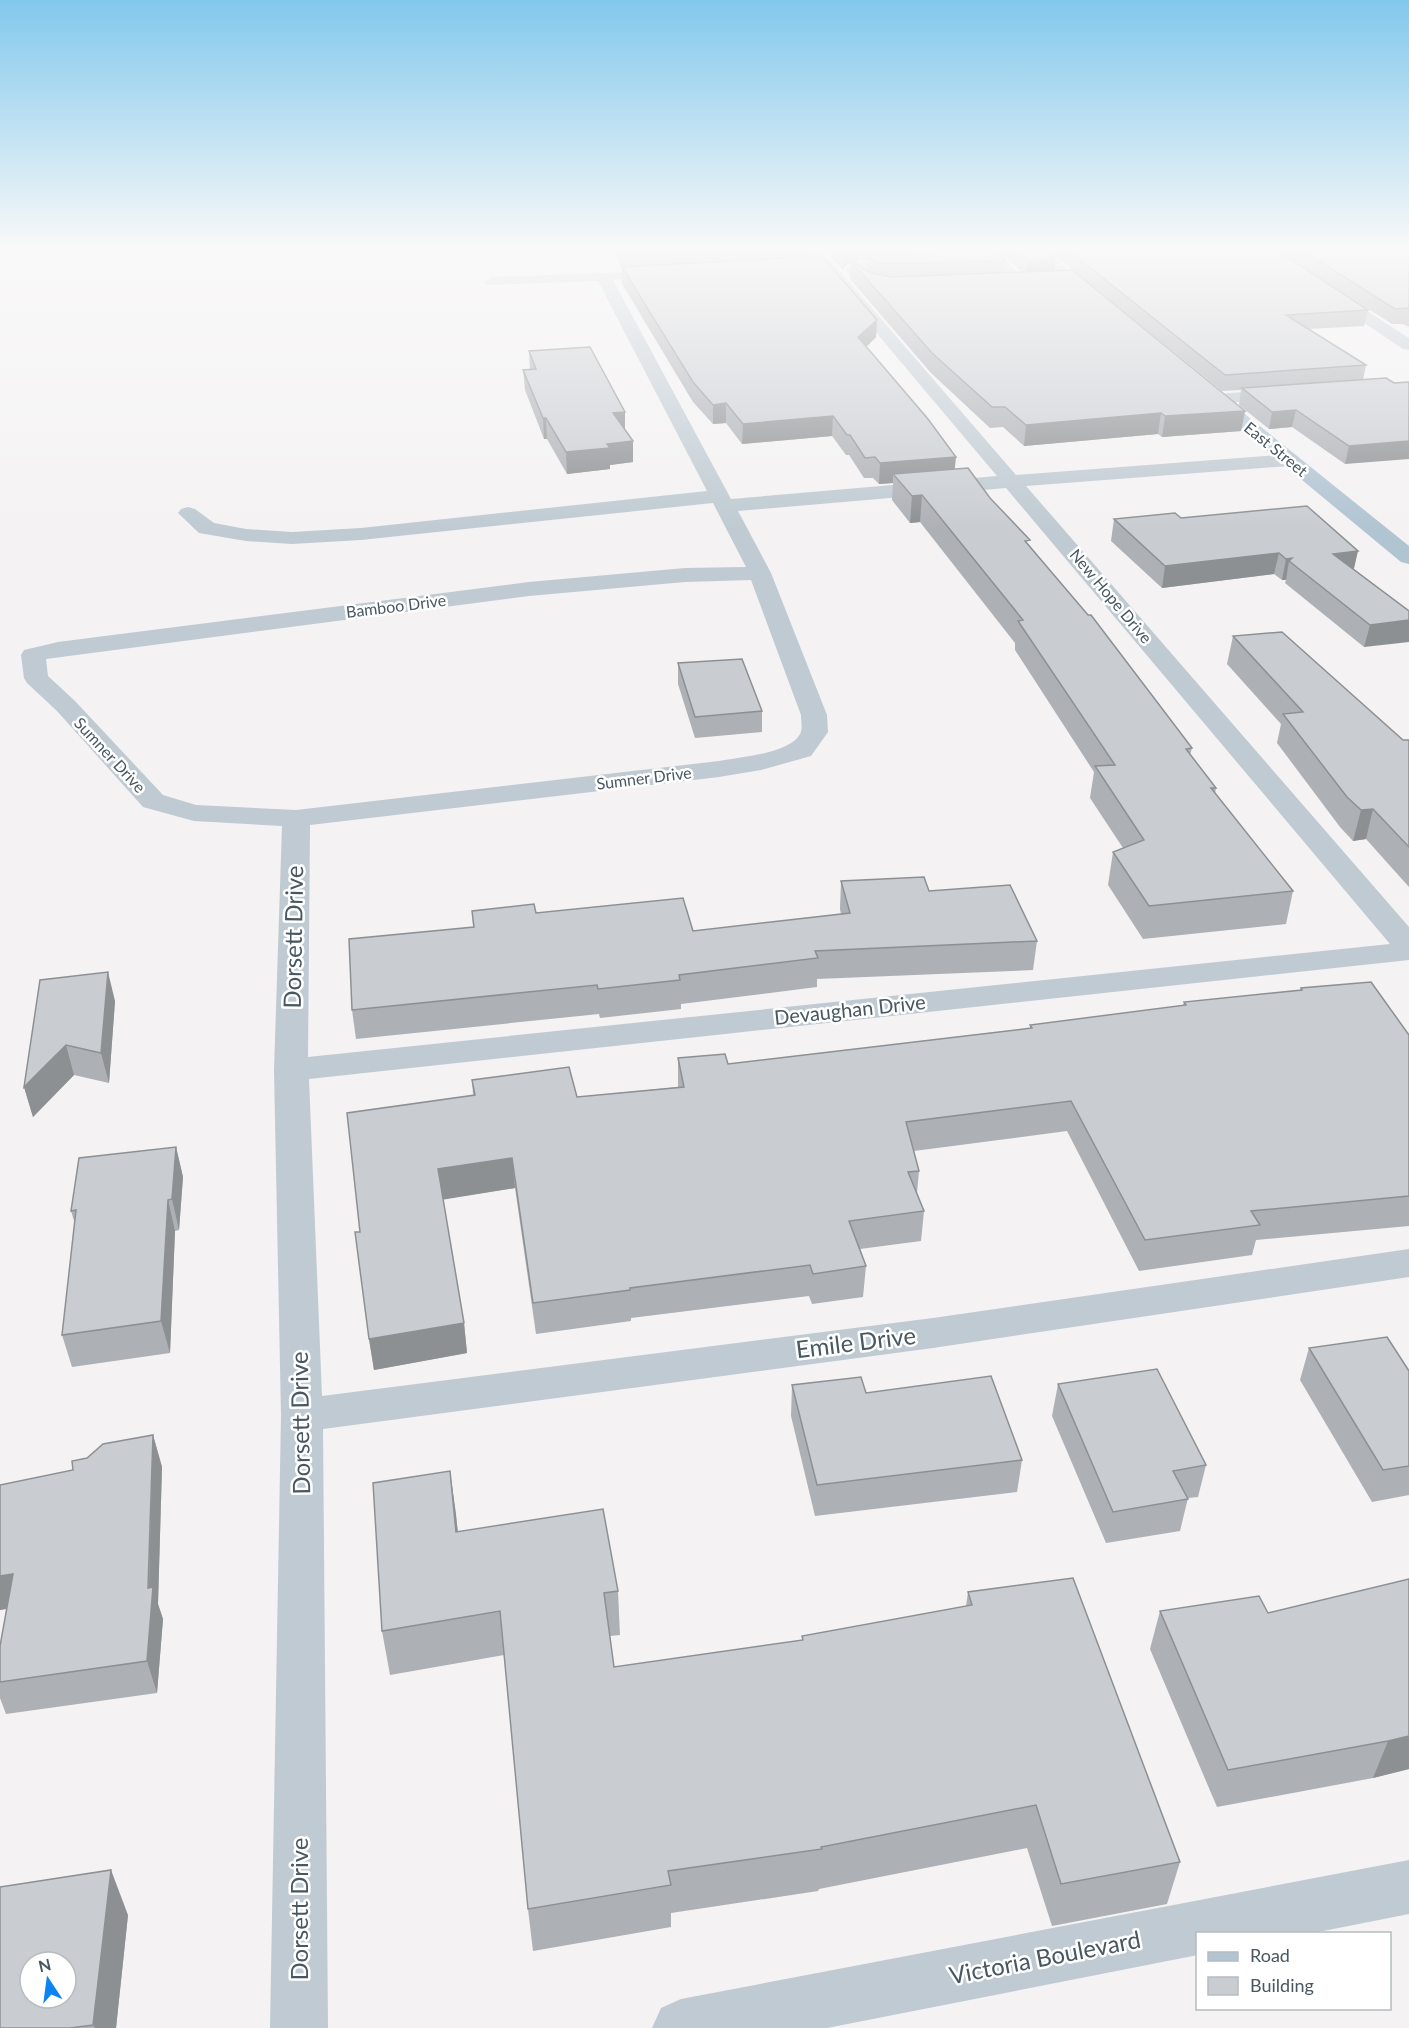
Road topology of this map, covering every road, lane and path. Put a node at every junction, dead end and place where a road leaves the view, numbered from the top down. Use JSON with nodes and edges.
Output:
{"nodes":[{"id":1,"x":637,"y":342,"type":"edge"},
{"id":2,"x":893,"y":342,"type":"edge"},
{"id":3,"x":1197,"y":384,"type":"edge"},
{"id":4,"x":1304,"y":393,"type":"edge"},
{"id":5,"x":1215,"y":399,"type":"junction"},
{"id":6,"x":1290,"y":460,"type":"junction"},
{"id":7,"x":1012,"y":481,"type":"junction"},
{"id":8,"x":721,"y":501,"type":"junction"},
{"id":9,"x":188,"y":513,"type":"dead end"},
{"id":10,"x":1409,"y":558,"type":"edge"},
{"id":11,"x":760,"y":573,"type":"junction"},
{"id":12,"x":33,"y":655,"type":"joint"},
{"id":13,"x":296,"y":818,"type":"junction"},
{"id":14,"x":1409,"y":946,"type":"edge"},
{"id":15,"x":1409,"y":951,"type":"edge"},
{"id":16,"x":291,"y":1070,"type":"junction"},
{"id":17,"x":1409,"y":1263,"type":"edge"},
{"id":18,"x":302,"y":1415,"type":"junction"},
{"id":19,"x":1409,"y":1887,"type":"edge"},
{"id":20,"x":299,"y":2028,"type":"edge"},
{"id":21,"x":681,"y":2028,"type":"edge"}],
"edges":[{"from":1,"to":8,"type":"street","name":"Sumner Drive"},
{"from":2,"to":7,"type":"street","name":"New Hope Drive"},
{"from":3,"to":5,"type":"main road","name":"East Street"},
{"from":4,"to":5,"type":"street"},
{"from":5,"to":6,"type":"main road","name":"East Street"},
{"from":6,"to":7,"type":"street"},
{"from":6,"to":10,"type":"main road","name":"East Street"},
{"from":7,"to":8,"type":"street"},
{"from":7,"to":14,"type":"street","name":"New Hope Drive"},
{"from":8,"to":9,"type":"street"},
{"from":8,"to":11,"type":"street","name":"Sumner Drive"},
{"from":11,"to":12,"type":"street","name":"Bamboo Drive"},
{"from":11,"to":13,"type":"street","name":"Sumner Drive"},
{"from":12,"to":13,"type":"street","name":"Sumner Drive"},
{"from":13,"to":16,"type":"street","name":"Dorsett Drive"},
{"from":15,"to":16,"type":"street","name":"Devaughan Drive"},
{"from":16,"to":18,"type":"street","name":"Dorsett Drive"},
{"from":17,"to":18,"type":"street","name":"Emile Drive"},
{"from":18,"to":20,"type":"street","name":"Dorsett Drive"},
{"from":19,"to":21,"type":"street","name":"Victoria Boulevard"}]}
